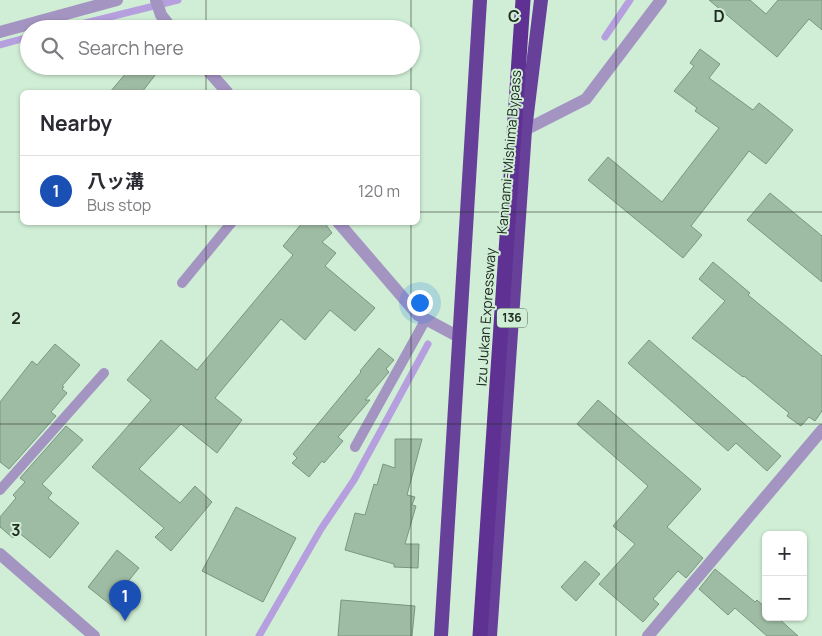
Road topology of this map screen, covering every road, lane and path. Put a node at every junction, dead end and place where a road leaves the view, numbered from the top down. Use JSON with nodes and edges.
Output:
{"nodes":[{"id":1,"x":117,"y":0,"type":"edge"},
{"id":2,"x":156,"y":0,"type":"edge"},
{"id":3,"x":480,"y":0,"type":"edge"},
{"id":4,"x":523,"y":0,"type":"edge"},
{"id":5,"x":541,"y":0,"type":"edge"},
{"id":6,"x":660,"y":0,"type":"edge"},
{"id":7,"x":44,"y":20,"type":"edge"},
{"id":8,"x":165,"y":20,"type":"edge"},
{"id":9,"x":20,"y":27,"type":"edge"},
{"id":10,"x":0,"y":32,"type":"edge"},
{"id":11,"x":212,"y":75,"type":"edge"},
{"id":12,"x":224,"y":90,"type":"edge"},
{"id":13,"x":525,"y":130,"type":"junction"},
{"id":14,"x":230,"y":225,"type":"edge"},
{"id":15,"x":341,"y":225,"type":"edge"},
{"id":16,"x":182,"y":283,"type":"dead end"},
{"id":17,"x":426,"y":319,"type":"junction"},
{"id":18,"x":459,"y":337,"type":"junction"},
{"id":19,"x":104,"y":373,"type":"dead end"},
{"id":20,"x":822,"y":430,"type":"edge"},
{"id":21,"x":355,"y":448,"type":"dead end"},
{"id":22,"x":0,"y":490,"type":"edge"},
{"id":23,"x":0,"y":554,"type":"edge"},
{"id":24,"x":94,"y":636,"type":"edge"},
{"id":25,"x":441,"y":636,"type":"edge"},
{"id":26,"x":480,"y":636,"type":"edge"},
{"id":27,"x":490,"y":636,"type":"edge"},
{"id":28,"x":648,"y":636,"type":"edge"}],
"edges":[{"from":1,"to":7,"type":"street"},
{"from":2,"to":8,"type":"street"},
{"from":3,"to":18,"type":"highway"},
{"from":4,"to":26,"type":"highway","name":"Izu Jukan Expressway"},
{"from":5,"to":13,"type":"highway","name":"Kannami-Mishima Bypass","number":"136"},
{"from":6,"to":13,"type":"street"},
{"from":9,"to":10,"type":"street"},
{"from":11,"to":12,"type":"street"},
{"from":13,"to":27,"type":"highway","name":"Kannami-Mishima Bypass","number":"136"},
{"from":14,"to":16,"type":"lane"},
{"from":15,"to":17,"type":"street"},
{"from":17,"to":18,"type":"street"},
{"from":17,"to":21,"type":"lane"},
{"from":18,"to":25,"type":"highway"},
{"from":19,"to":22,"type":"lane"},
{"from":20,"to":28,"type":"street"},
{"from":23,"to":24,"type":"street"}]}
